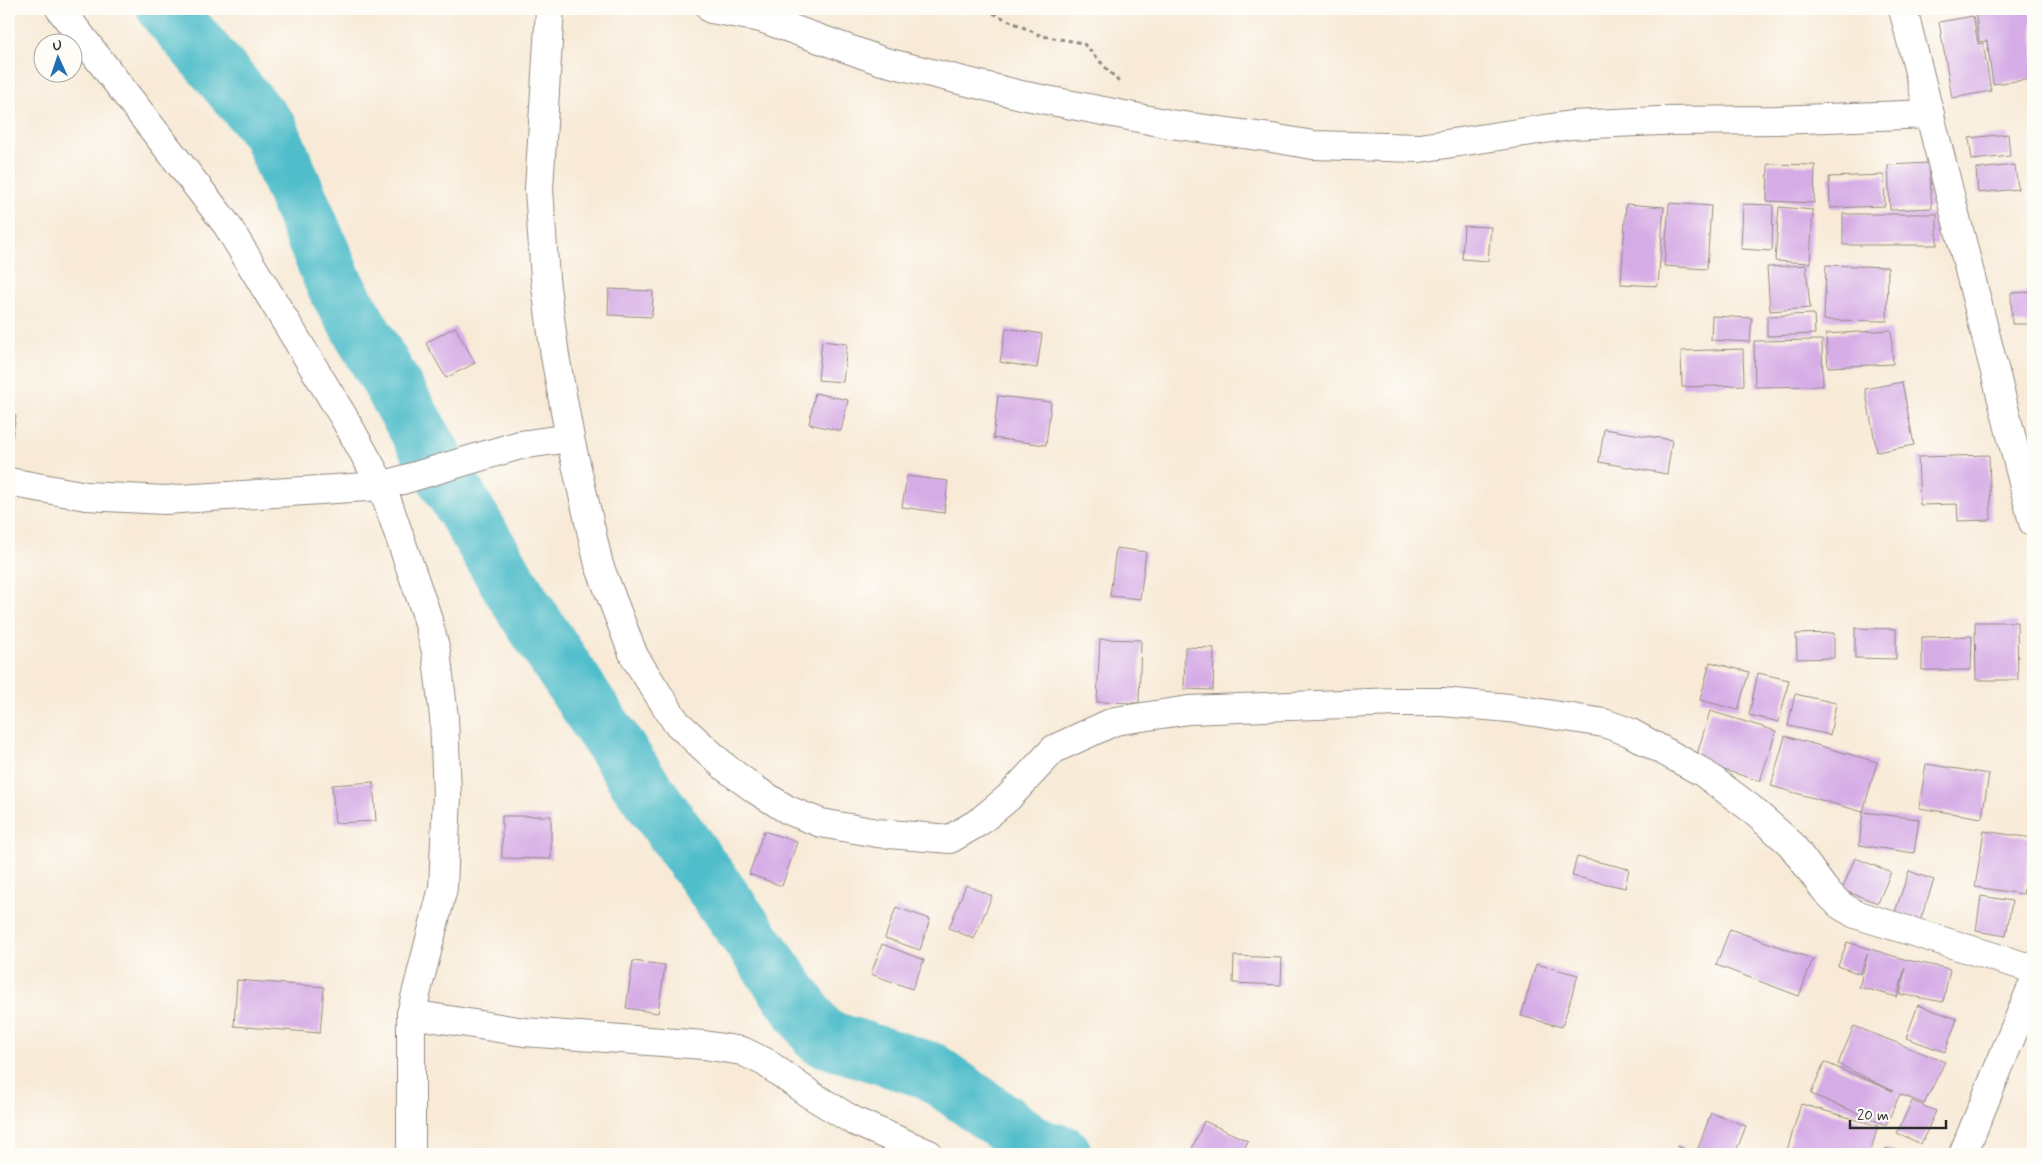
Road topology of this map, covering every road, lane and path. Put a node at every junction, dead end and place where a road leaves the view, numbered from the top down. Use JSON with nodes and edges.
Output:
{"nodes":[{"id":1,"x":60,"y":9,"type":"edge"},
{"id":2,"x":550,"y":9,"type":"edge"},
{"id":3,"x":711,"y":9,"type":"edge"},
{"id":4,"x":1903,"y":9,"type":"edge"},
{"id":5,"x":986,"y":10,"type":"edge"},
{"id":6,"x":1121,"y":86,"type":"dead end"},
{"id":7,"x":1930,"y":114,"type":"junction"},
{"id":8,"x":570,"y":438,"type":"junction"},
{"id":9,"x":9,"y":482,"type":"edge"},
{"id":10,"x":382,"y":486,"type":"junction"},
{"id":11,"x":2033,"y":522,"type":"edge"},
{"id":12,"x":2033,"y":969,"type":"edge"},
{"id":13,"x":2033,"y":984,"type":"edge"},
{"id":14,"x":411,"y":1014,"type":"junction"},
{"id":15,"x":411,"y":1154,"type":"edge"},
{"id":16,"x":929,"y":1154,"type":"edge"},
{"id":17,"x":1963,"y":1154,"type":"edge"}],
"edges":[{"from":1,"to":10,"type":"street"},
{"from":2,"to":8,"type":"street"},
{"from":3,"to":7,"type":"street"},
{"from":4,"to":7,"type":"street"},
{"from":5,"to":6,"type":"path"},
{"from":7,"to":11,"type":"street"},
{"from":8,"to":10,"type":"street"},
{"from":8,"to":12,"type":"street"},
{"from":9,"to":10,"type":"street"},
{"from":10,"to":14,"type":"street"},
{"from":13,"to":17,"type":"street"},
{"from":14,"to":15,"type":"street"},
{"from":14,"to":16,"type":"street"}]}
